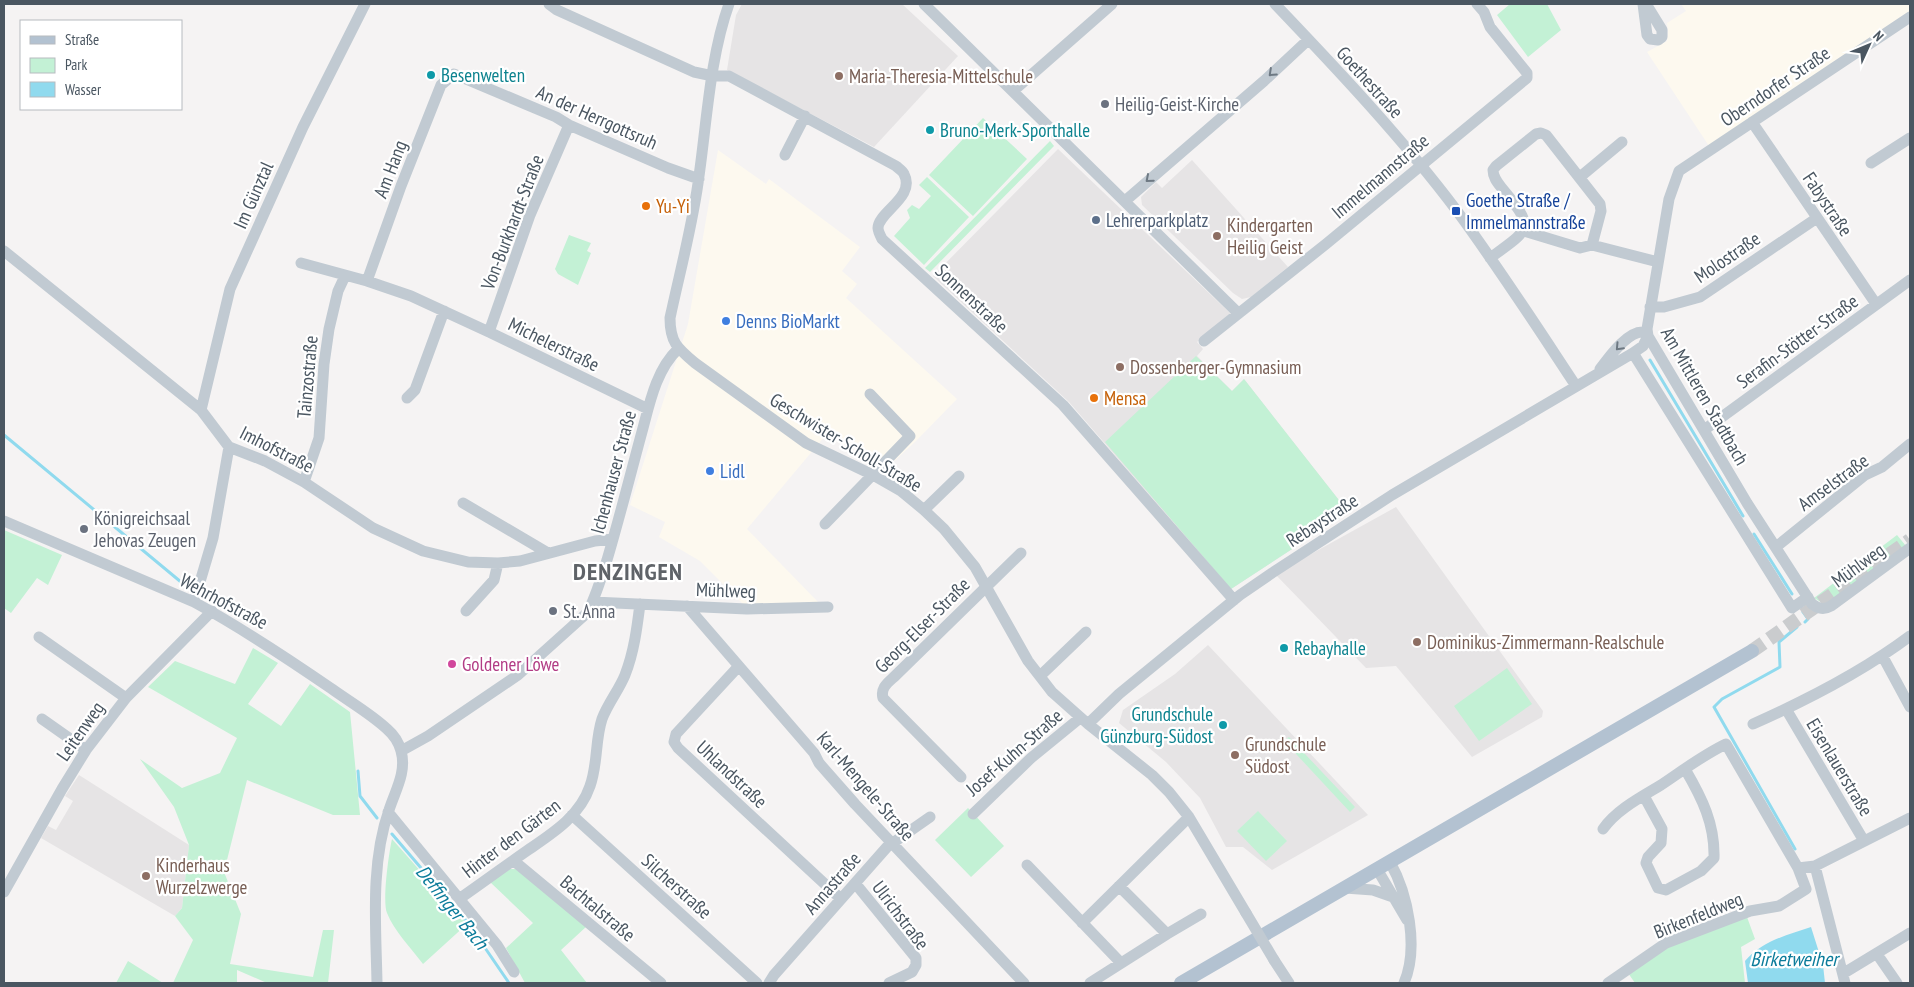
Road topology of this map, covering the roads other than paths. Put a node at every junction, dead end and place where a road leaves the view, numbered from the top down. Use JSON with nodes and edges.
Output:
{"nodes":[{"id":1,"x":365,"y":4,"type":"edge"},
{"id":2,"x":548,"y":4,"type":"edge"},
{"id":3,"x":729,"y":4,"type":"edge"},
{"id":4,"x":925,"y":4,"type":"edge"},
{"id":5,"x":1112,"y":4,"type":"edge"},
{"id":6,"x":1275,"y":4,"type":"edge"},
{"id":7,"x":1477,"y":4,"type":"edge"},
{"id":8,"x":1910,"y":17,"type":"edge"},
{"id":9,"x":1308,"y":40,"type":"junction"},
{"id":10,"x":454,"y":74,"type":"joint"},
{"id":11,"x":713,"y":76,"type":"junction"},
{"id":12,"x":1013,"y":91,"type":"junction"},
{"id":13,"x":805,"y":116,"type":"junction"},
{"id":14,"x":1752,"y":122,"type":"junction"},
{"id":15,"x":569,"y":125,"type":"junction"},
{"id":16,"x":1910,"y":138,"type":"edge"},
{"id":17,"x":1622,"y":142,"type":"dead end"},
{"id":18,"x":785,"y":155,"type":"dead end"},
{"id":19,"x":1871,"y":163,"type":"dead end"},
{"id":20,"x":1420,"y":165,"type":"junction"},
{"id":21,"x":1684,"y":167,"type":"joint"},
{"id":22,"x":1580,"y":178,"type":"junction"},
{"id":23,"x":699,"y":179,"type":"junction"},
{"id":24,"x":1125,"y":201,"type":"junction"},
{"id":25,"x":1817,"y":218,"type":"junction"},
{"id":26,"x":1524,"y":231,"type":"junction"},
{"id":27,"x":1592,"y":246,"type":"junction"},
{"id":28,"x":4,"y":251,"type":"edge"},
{"id":29,"x":1490,"y":258,"type":"junction"},
{"id":30,"x":1658,"y":262,"type":"junction"},
{"id":31,"x":301,"y":263,"type":"dead end"},
{"id":32,"x":345,"y":276,"type":"junction"},
{"id":33,"x":1910,"y":280,"type":"edge"},
{"id":34,"x":367,"y":281,"type":"junction"},
{"id":35,"x":1876,"y":304,"type":"junction"},
{"id":36,"x":1650,"y":307,"type":"junction"},
{"id":37,"x":444,"y":311,"type":"junction"},
{"id":38,"x":1238,"y":313,"type":"junction"},
{"id":39,"x":489,"y":332,"type":"junction"},
{"id":40,"x":1648,"y":336,"type":"junction"},
{"id":41,"x":1204,"y":341,"type":"dead end"},
{"id":42,"x":678,"y":349,"type":"junction"},
{"id":43,"x":1633,"y":353,"type":"junction"},
{"id":44,"x":1595,"y":375,"type":"junction"},
{"id":45,"x":1576,"y":386,"type":"junction"},
{"id":46,"x":870,"y":394,"type":"dead end"},
{"id":47,"x":407,"y":398,"type":"dead end"},
{"id":48,"x":648,"y":409,"type":"junction"},
{"id":49,"x":201,"y":410,"type":"junction"},
{"id":50,"x":1704,"y":430,"type":"junction"},
{"id":51,"x":1910,"y":444,"type":"edge"},
{"id":52,"x":229,"y":447,"type":"junction"},
{"id":53,"x":873,"y":475,"type":"junction"},
{"id":54,"x":959,"y":476,"type":"dead end"},
{"id":55,"x":304,"y":482,"type":"junction"},
{"id":56,"x":463,"y":503,"type":"dead end"},
{"id":57,"x":924,"y":510,"type":"junction"},
{"id":58,"x":4,"y":521,"type":"edge"},
{"id":59,"x":825,"y":524,"type":"dead end"},
{"id":60,"x":613,"y":538,"type":"junction"},
{"id":61,"x":1776,"y":547,"type":"junction"},
{"id":62,"x":1910,"y":548,"type":"edge"},
{"id":63,"x":1021,"y":553,"type":"dead end"},
{"id":64,"x":548,"y":554,"type":"junction"},
{"id":65,"x":498,"y":563,"type":"junction"},
{"id":66,"x":986,"y":586,"type":"junction"},
{"id":67,"x":1808,"y":597,"type":"junction"},
{"id":68,"x":1234,"y":600,"type":"junction"},
{"id":69,"x":194,"y":602,"type":"junction"},
{"id":70,"x":593,"y":602,"type":"junction"},
{"id":71,"x":640,"y":604,"type":"junction"},
{"id":72,"x":687,"y":606,"type":"junction"},
{"id":73,"x":828,"y":607,"type":"dead end"},
{"id":74,"x":1826,"y":609,"type":"joint"},
{"id":75,"x":212,"y":611,"type":"junction"},
{"id":76,"x":466,"y":611,"type":"dead end"},
{"id":77,"x":1086,"y":632,"type":"dead end"},
{"id":78,"x":1910,"y":636,"type":"edge"},
{"id":79,"x":39,"y":637,"type":"dead end"},
{"id":80,"x":1752,"y":651,"type":"tunnel mouth"},
{"id":81,"x":1883,"y":657,"type":"junction"},
{"id":82,"x":738,"y":667,"type":"junction"},
{"id":83,"x":1040,"y":676,"type":"junction"},
{"id":84,"x":126,"y":698,"type":"junction"},
{"id":85,"x":1910,"y":707,"type":"edge"},
{"id":86,"x":1786,"y":709,"type":"junction"},
{"id":87,"x":42,"y":719,"type":"dead end"},
{"id":88,"x":1084,"y":721,"type":"junction"},
{"id":89,"x":1752,"y":724,"type":"dead end"},
{"id":90,"x":86,"y":750,"type":"junction"},
{"id":91,"x":402,"y":751,"type":"junction"},
{"id":92,"x":1685,"y":769,"type":"junction"},
{"id":93,"x":961,"y":777,"type":"dead end"},
{"id":94,"x":1644,"y":796,"type":"junction"},
{"id":95,"x":387,"y":814,"type":"junction"},
{"id":96,"x":973,"y":814,"type":"dead end"},
{"id":97,"x":572,"y":815,"type":"junction"},
{"id":98,"x":930,"y":817,"type":"dead end"},
{"id":99,"x":1189,"y":817,"type":"junction"},
{"id":100,"x":1910,"y":818,"type":"edge"},
{"id":101,"x":1603,"y":829,"type":"dead end"},
{"id":102,"x":1864,"y":842,"type":"junction"},
{"id":103,"x":892,"y":844,"type":"junction"},
{"id":104,"x":514,"y":861,"type":"junction"},
{"id":105,"x":1390,"y":862,"type":"junction"},
{"id":106,"x":1028,"y":865,"type":"dead end"},
{"id":107,"x":1815,"y":866,"type":"junction"},
{"id":108,"x":1798,"y":868,"type":"junction"},
{"id":109,"x":1377,"y":869,"type":"junction"},
{"id":110,"x":855,"y":883,"type":"junction"},
{"id":111,"x":1119,"y":886,"type":"junction"},
{"id":112,"x":1345,"y":888,"type":"junction"},
{"id":113,"x":1806,"y":888,"type":"junction"},
{"id":114,"x":1820,"y":888,"type":"junction"},
{"id":115,"x":4,"y":892,"type":"edge"},
{"id":116,"x":1393,"y":897,"type":"junction"},
{"id":117,"x":459,"y":899,"type":"junction"},
{"id":118,"x":841,"y":899,"type":"junction"},
{"id":119,"x":1201,"y":914,"type":"dead end"},
{"id":120,"x":1082,"y":922,"type":"junction"},
{"id":121,"x":1408,"y":922,"type":"junction"},
{"id":122,"x":1910,"y":932,"type":"edge"},
{"id":123,"x":1167,"y":934,"type":"junction"},
{"id":124,"x":1877,"y":954,"type":"junction"},
{"id":125,"x":1121,"y":963,"type":"junction"},
{"id":126,"x":514,"y":972,"type":"dead end"},
{"id":127,"x":1844,"y":978,"type":"edge"},
{"id":128,"x":775,"y":980,"type":"edge"},
{"id":129,"x":377,"y":983,"type":"edge"},
{"id":130,"x":661,"y":983,"type":"edge"},
{"id":131,"x":757,"y":983,"type":"edge"},
{"id":132,"x":889,"y":983,"type":"edge"},
{"id":133,"x":1024,"y":983,"type":"edge"},
{"id":134,"x":1090,"y":983,"type":"edge"},
{"id":135,"x":1181,"y":983,"type":"edge"},
{"id":136,"x":1289,"y":983,"type":"edge"},
{"id":137,"x":1404,"y":983,"type":"edge"},
{"id":138,"x":1608,"y":983,"type":"edge"},
{"id":139,"x":1897,"y":983,"type":"edge"}],
"edges":[{"from":1,"to":49,"type":"street","name":"Im Günztal"},
{"from":2,"to":11,"type":"street","name":"Sonnenstraße"},
{"from":3,"to":11,"type":"street"},
{"from":4,"to":12,"type":"street"},
{"from":5,"to":12,"type":"street"},
{"from":6,"to":9,"type":"street","name":"Goethestraße"},
{"from":7,"to":20,"type":"street","name":"Immelmannstraße"},
{"from":8,"to":14,"type":"street","name":"Oberndorfer Straße"},
{"from":9,"to":20,"type":"street","name":"Goethestraße"},
{"from":9,"to":24,"type":"street","one_way":true},
{"from":10,"to":15,"type":"street","name":"An der Herrgottsruh"},
{"from":10,"to":34,"type":"street","name":"Am Hang"},
{"from":11,"to":13,"type":"street","name":"Sonnenstraße"},
{"from":11,"to":23,"type":"street"},
{"from":12,"to":24,"type":"street"},
{"from":13,"to":18,"type":"street"},
{"from":13,"to":68,"type":"street","name":"Sonnenstraße"},
{"from":14,"to":21,"type":"street","name":"Oberndorfer Straße"},
{"from":14,"to":25,"type":"street","name":"Fabystraße"},
{"from":15,"to":23,"type":"street","name":"An der Herrgottsruh"},
{"from":15,"to":39,"type":"street","name":"Von-Burkhardt-Straße"},
{"from":16,"to":19,"type":"street"},
{"from":17,"to":22,"type":"street"},
{"from":20,"to":29,"type":"street","name":"Goethestraße"},
{"from":20,"to":38,"type":"street","name":"Immelmannstraße"},
{"from":21,"to":30,"type":"street","name":"Am Mittleren Stadtbach"},
{"from":22,"to":26,"type":"street"},
{"from":22,"to":27,"type":"street"},
{"from":23,"to":42,"type":"street"},
{"from":24,"to":38,"type":"street"},
{"from":25,"to":35,"type":"street","name":"Fabystraße"},
{"from":25,"to":36,"type":"street","name":"Molostraße"},
{"from":26,"to":27,"type":"street"},
{"from":26,"to":29,"type":"street"},
{"from":27,"to":30,"type":"street"},
{"from":28,"to":49,"type":"street","name":"Imhofstraße"},
{"from":29,"to":45,"type":"street","name":"Goethestraße"},
{"from":30,"to":36,"type":"street","name":"Am Mittleren Stadtbach"},
{"from":31,"to":32,"type":"street","name":"Michelerstraße"},
{"from":32,"to":34,"type":"street","name":"Michelerstraße"},
{"from":32,"to":55,"type":"street","name":"Tainzostraße"},
{"from":33,"to":35,"type":"street","name":"Serafin-Stötter-Straße"},
{"from":34,"to":37,"type":"street","name":"Michelerstraße"},
{"from":35,"to":50,"type":"street","name":"Serafin-Stötter-Straße"},
{"from":36,"to":40,"type":"street","name":"Am Mittleren Stadtbach"},
{"from":37,"to":39,"type":"street","name":"Michelerstraße"},
{"from":37,"to":47,"type":"street"},
{"from":38,"to":41,"type":"street","name":"Immelmannstraße"},
{"from":39,"to":48,"type":"street","name":"Michelerstraße"},
{"from":40,"to":43,"type":"street","name":"Rebaystraße"},
{"from":40,"to":44,"type":"street","name":"Rebaystraße","one_way":true},
{"from":40,"to":50,"type":"street","name":"Am Mittleren Stadtbach"},
{"from":42,"to":48,"type":"street","name":"Ichenhauser Straße"},
{"from":42,"to":53,"type":"street","name":"Geschwister-Scholl-Straße"},
{"from":43,"to":44,"type":"street","name":"Rebaystraße"},
{"from":43,"to":67,"type":"street","name":"Am Mittleren Stadtbach"},
{"from":44,"to":45,"type":"street","name":"Rebaystraße"},
{"from":45,"to":68,"type":"street","name":"Rebaystraße"},
{"from":46,"to":53,"type":"street"},
{"from":48,"to":60,"type":"street","name":"Ichenhauser Straße"},
{"from":49,"to":52,"type":"street","name":"Imhofstraße"},
{"from":50,"to":61,"type":"street","name":"Am Mittleren Stadtbach"},
{"from":51,"to":61,"type":"street","name":"Amselstraße"},
{"from":52,"to":55,"type":"street","name":"Imhofstraße"},
{"from":52,"to":69,"type":"street"},
{"from":53,"to":57,"type":"street","name":"Geschwister-Scholl-Straße"},
{"from":53,"to":59,"type":"street"},
{"from":54,"to":57,"type":"street","name":"Geschwister-Scholl-Straße"},
{"from":55,"to":65,"type":"street","name":"Imhofstraße"},
{"from":56,"to":64,"type":"street"},
{"from":57,"to":66,"type":"street","name":"Geschwister-Scholl-Straße"},
{"from":58,"to":69,"type":"street","name":"Wehrhofstraße"},
{"from":60,"to":64,"type":"street","name":"Imhofstraße"},
{"from":60,"to":70,"type":"street","name":"Ichenhauser Straße"},
{"from":61,"to":67,"type":"street","name":"Am Mittleren Stadtbach"},
{"from":62,"to":74,"type":"street","name":"Mühlweg"},
{"from":63,"to":66,"type":"street"},
{"from":64,"to":65,"type":"street","name":"Imhofstraße"},
{"from":65,"to":76,"type":"street"},
{"from":66,"to":83,"type":"street","name":"Geschwister-Scholl-Straße"},
{"from":66,"to":93,"type":"street","name":"Georg-Elser-Straße"},
{"from":67,"to":74,"type":"street","name":"Am Mittleren Stadtbach"},
{"from":68,"to":88,"type":"street","name":"Rebaystraße"},
{"from":69,"to":75,"type":"street","name":"Wehrhofstraße"},
{"from":70,"to":71,"type":"street","name":"Mühlweg"},
{"from":70,"to":91,"type":"street","name":"Ichenhauser Straße"},
{"from":71,"to":72,"type":"street","name":"Mühlweg"},
{"from":71,"to":97,"type":"street","name":"Hinter den Gärten"},
{"from":72,"to":73,"type":"street","name":"Mühlweg"},
{"from":72,"to":82,"type":"street","name":"Karl-Mengele-Straße"},
{"from":75,"to":84,"type":"street","name":"Leitenweg"},
{"from":75,"to":91,"type":"street","name":"Wehrhofstraße"},
{"from":77,"to":83,"type":"street"},
{"from":78,"to":81,"type":"street"},
{"from":79,"to":84,"type":"street"},
{"from":80,"to":105,"type":"main road"},
{"from":81,"to":85,"type":"street"},
{"from":81,"to":86,"type":"street"},
{"from":82,"to":103,"type":"street","name":"Karl-Mengele-Straße"},
{"from":82,"to":118,"type":"street","name":"Uhlandstraße"},
{"from":83,"to":88,"type":"street","name":"Geschwister-Scholl-Straße"},
{"from":84,"to":90,"type":"street","name":"Leitenweg"},
{"from":86,"to":89,"type":"street"},
{"from":86,"to":102,"type":"street","name":"Eisenlauerstraße"},
{"from":87,"to":90,"type":"street"},
{"from":88,"to":96,"type":"street","name":"Josef-Kuhn-Straße"},
{"from":88,"to":99,"type":"street","name":"Geschwister-Scholl-Straße"},
{"from":90,"to":115,"type":"street","name":"Leitenweg"},
{"from":91,"to":95,"type":"street"},
{"from":92,"to":94,"type":"street"},
{"from":92,"to":94,"type":"street"},
{"from":92,"to":108,"type":"street"},
{"from":94,"to":101,"type":"street"},
{"from":95,"to":117,"type":"street"},
{"from":95,"to":129,"type":"street"},
{"from":97,"to":104,"type":"street","name":"Hinter den Gärten"},
{"from":97,"to":131,"type":"street","name":"Silcherstraße"},
{"from":98,"to":103,"type":"street","name":"Annastraße"},
{"from":99,"to":111,"type":"street"},
{"from":99,"to":136,"type":"street","name":"Geschwister-Scholl-Straße","bridge":true},
{"from":100,"to":102,"type":"street"},
{"from":102,"to":107,"type":"street"},
{"from":103,"to":110,"type":"street","name":"Annastraße"},
{"from":103,"to":133,"type":"street","name":"Karl-Mengele-Straße"},
{"from":104,"to":117,"type":"street","name":"Hinter den Gärten"},
{"from":104,"to":130,"type":"street","name":"Bachtalstraße"},
{"from":105,"to":109,"type":"main road"},
{"from":105,"to":121,"type":"street"},
{"from":106,"to":120,"type":"street"},
{"from":107,"to":108,"type":"street"},
{"from":107,"to":114,"type":"street"},
{"from":108,"to":113,"type":"street"},
{"from":109,"to":112,"type":"main road"},
{"from":109,"to":116,"type":"street"},
{"from":110,"to":118,"type":"street","name":"Annastraße"},
{"from":110,"to":132,"type":"street","name":"Ulrichstraße"},
{"from":111,"to":120,"type":"street"},
{"from":111,"to":123,"type":"street"},
{"from":112,"to":116,"type":"street"},
{"from":112,"to":135,"type":"main road"},
{"from":113,"to":114,"type":"street"},
{"from":113,"to":138,"type":"street","name":"Birkenfeldweg"},
{"from":114,"to":127,"type":"street"},
{"from":116,"to":121,"type":"street"},
{"from":117,"to":126,"type":"street"},
{"from":118,"to":128,"type":"street","name":"Annastraße"},
{"from":119,"to":123,"type":"street"},
{"from":120,"to":125,"type":"street"},
{"from":121,"to":137,"type":"street"},
{"from":122,"to":124,"type":"street"},
{"from":123,"to":125,"type":"street"},
{"from":124,"to":127,"type":"street"},
{"from":124,"to":139,"type":"street"},
{"from":125,"to":134,"type":"street"}]}
